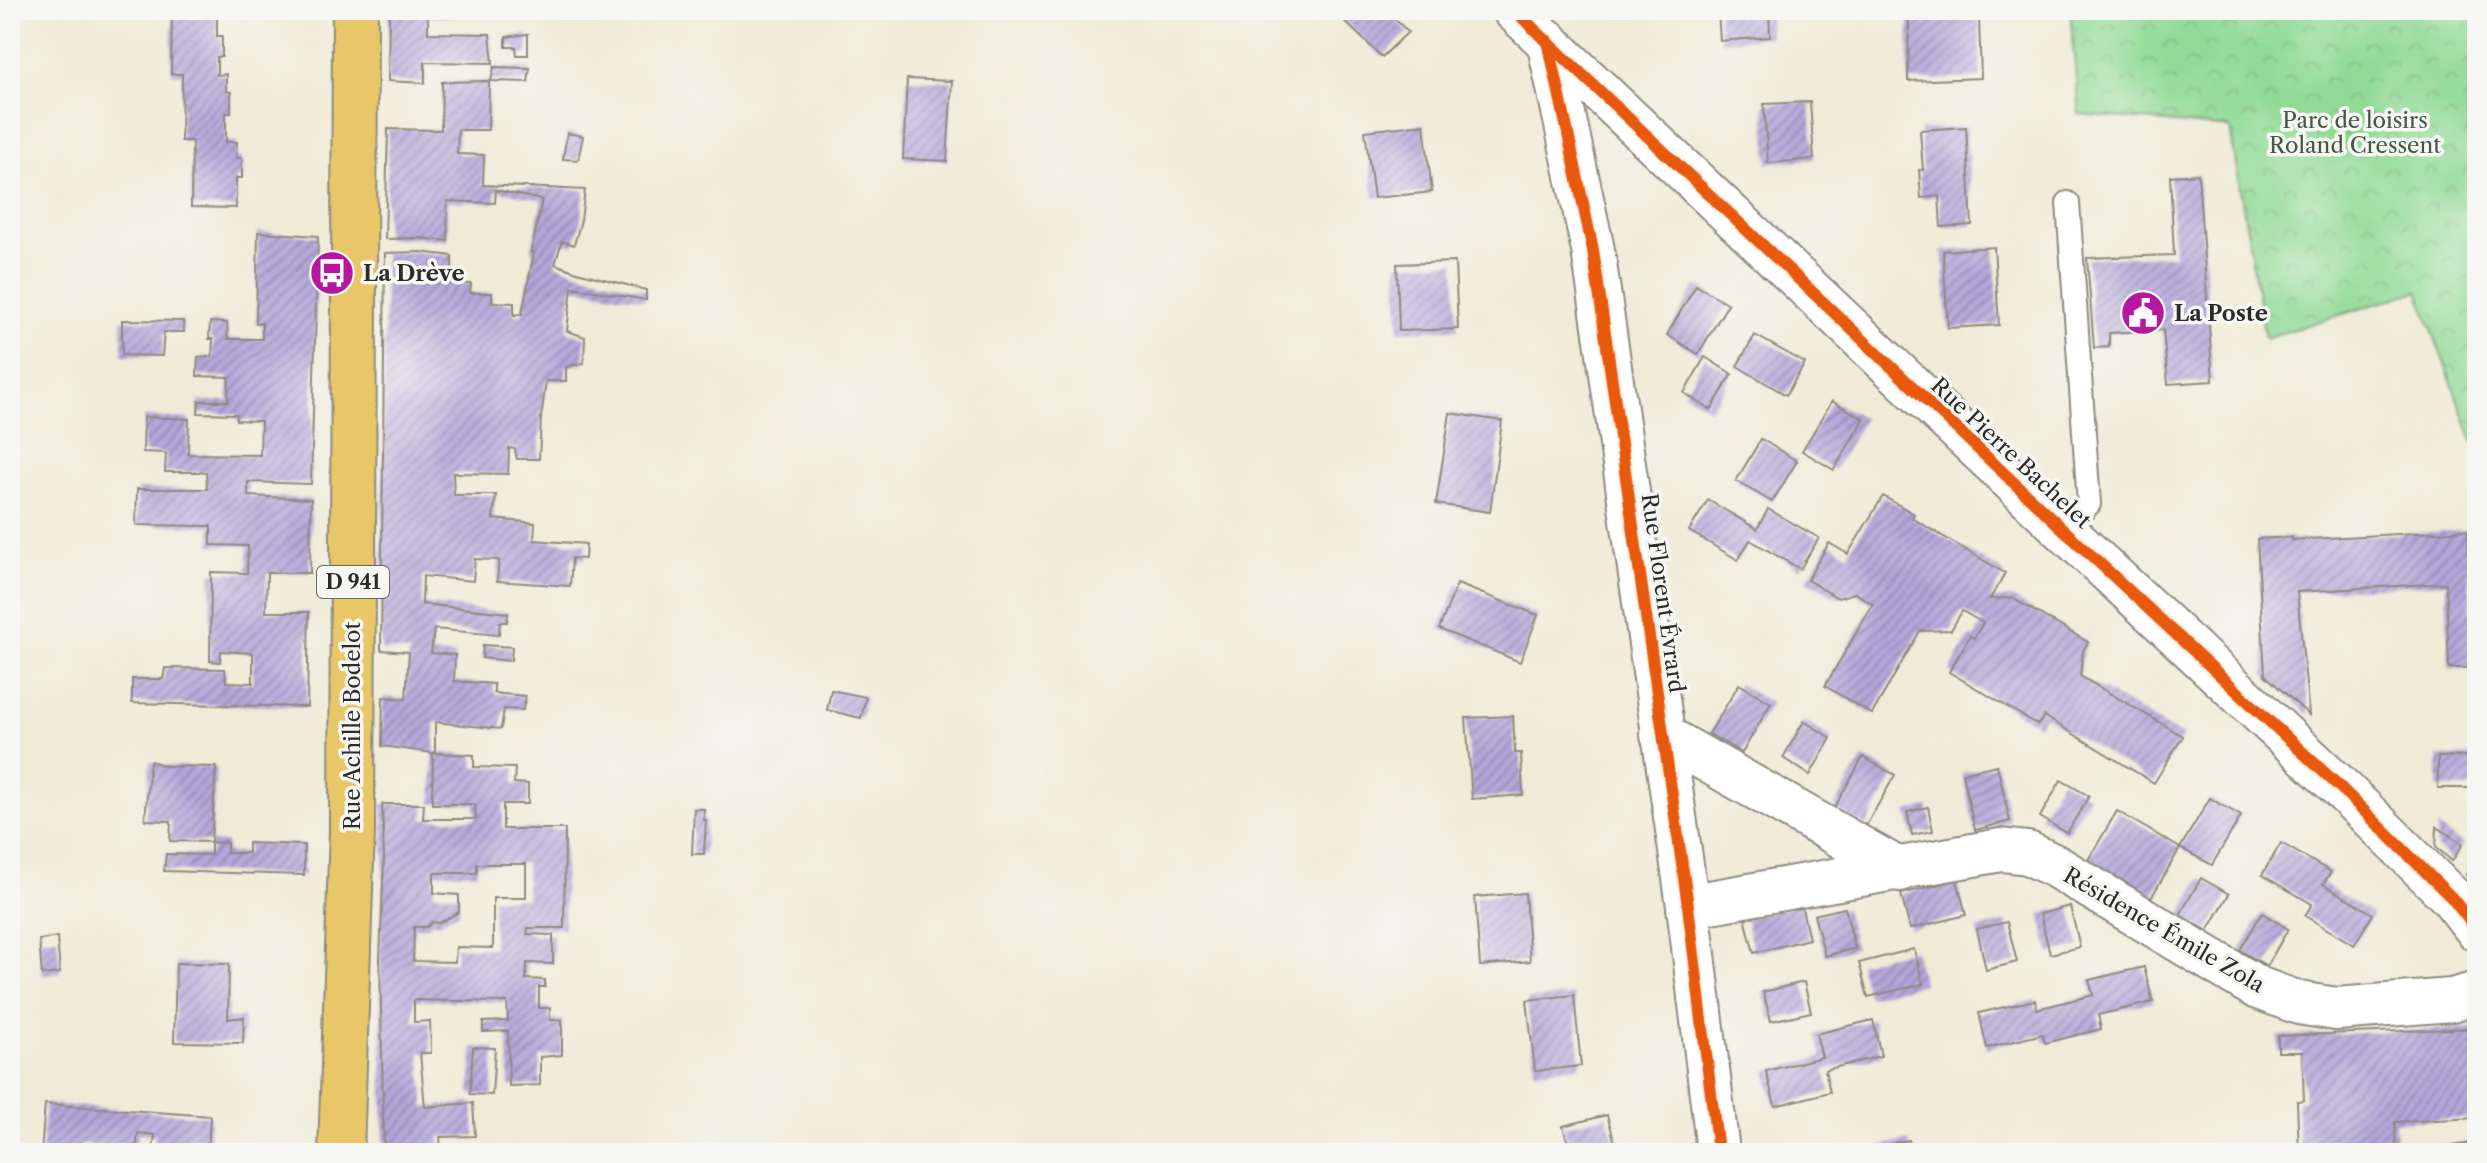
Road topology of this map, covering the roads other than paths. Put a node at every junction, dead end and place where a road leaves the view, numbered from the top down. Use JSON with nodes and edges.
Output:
{"nodes":[{"id":1,"x":355,"y":10,"type":"edge"},
{"id":2,"x":1514,"y":10,"type":"edge"},
{"id":3,"x":1548,"y":41,"type":"junction"},
{"id":4,"x":2068,"y":203,"type":"dead end"},
{"id":5,"x":2064,"y":530,"type":"junction"},
{"id":6,"x":1662,"y":735,"type":"junction"},
{"id":7,"x":1900,"y":870,"type":"junction"},
{"id":8,"x":1688,"y":906,"type":"junction"},
{"id":9,"x":2477,"y":930,"type":"edge"},
{"id":10,"x":2477,"y":993,"type":"edge"},
{"id":11,"x":1719,"y":1148,"type":"edge"},
{"id":12,"x":341,"y":1153,"type":"edge"}],
"edges":[{"from":1,"to":12,"type":"main road","name":"Rue Achille Bodelot","number":"D 941"},
{"from":2,"to":3,"type":"street","name":"Rue Pierre Bachelet"},
{"from":3,"to":5,"type":"street","name":"Rue Pierre Bachelet"},
{"from":3,"to":6,"type":"street","name":"Rue Florent Évrard"},
{"from":4,"to":5,"type":"lane"},
{"from":5,"to":9,"type":"street","name":"Rue Pierre Bachelet"},
{"from":6,"to":7,"type":"street"},
{"from":6,"to":8,"type":"street","name":"Rue Florent Évrard"},
{"from":7,"to":8,"type":"street","name":"Résidence Émile Zola"},
{"from":7,"to":10,"type":"street","name":"Résidence Émile Zola"},
{"from":8,"to":11,"type":"street","name":"Rue Florent Évrard"}]}
